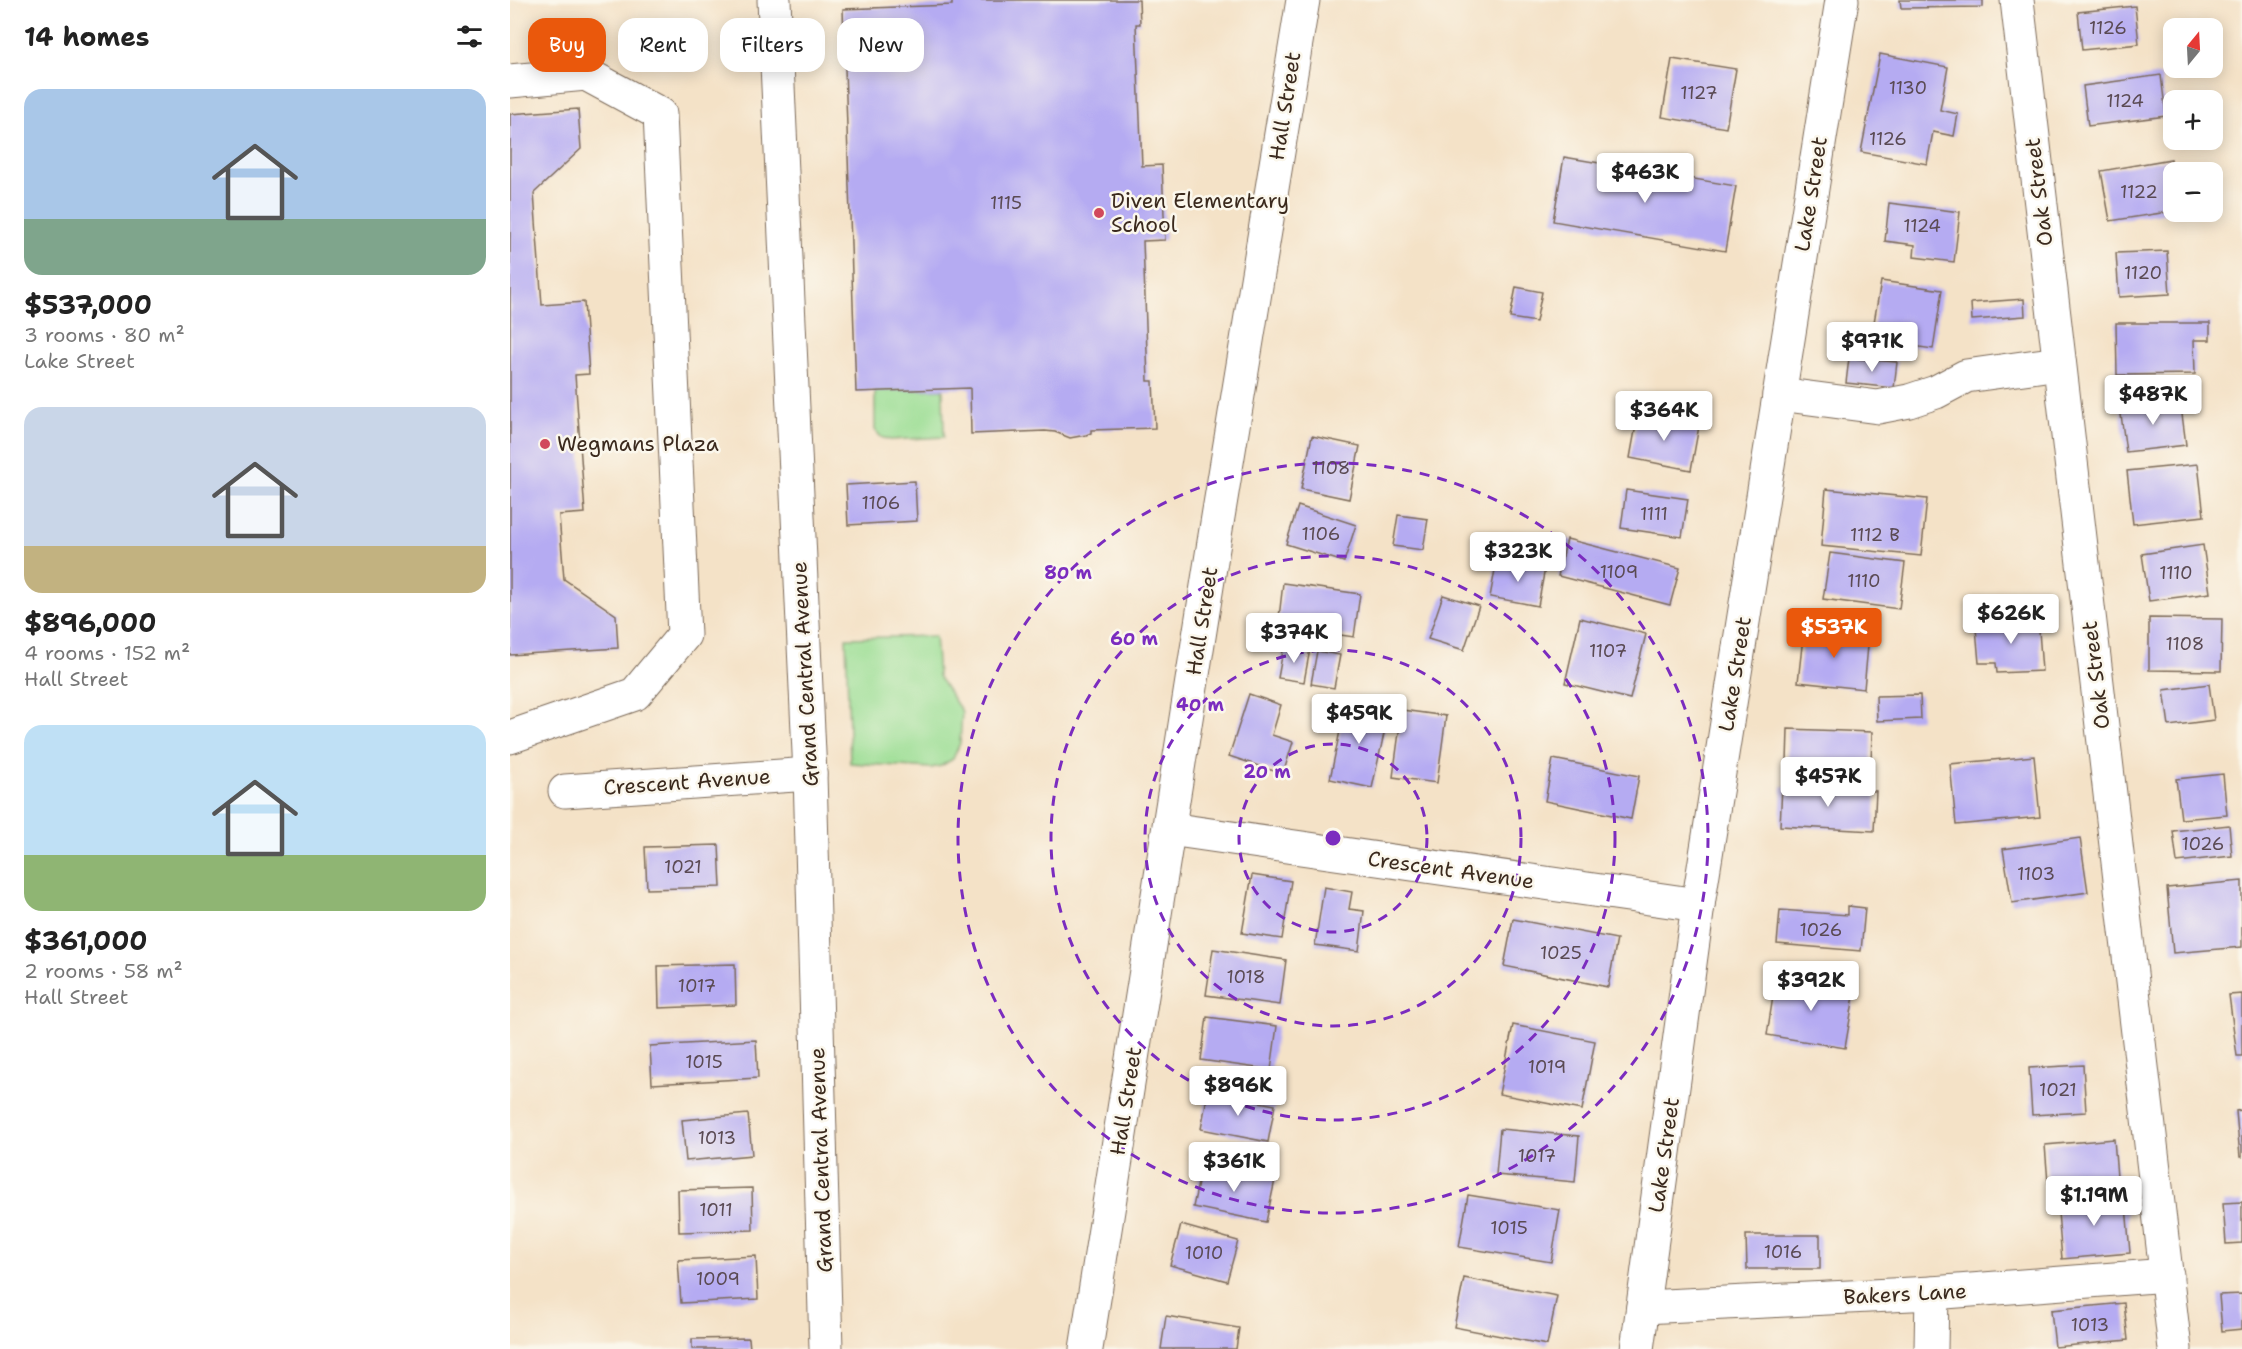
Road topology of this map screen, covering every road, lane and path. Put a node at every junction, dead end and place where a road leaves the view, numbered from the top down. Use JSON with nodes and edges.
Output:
{"nodes":[{"id":1,"x":774,"y":0,"type":"edge"},
{"id":2,"x":1303,"y":0,"type":"edge"},
{"id":3,"x":1842,"y":0,"type":"edge"},
{"id":4,"x":2017,"y":0,"type":"edge"},
{"id":5,"x":510,"y":81,"type":"edge"},
{"id":6,"x":2059,"y":363,"type":"junction"},
{"id":7,"x":1779,"y":394,"type":"junction"},
{"id":8,"x":510,"y":737,"type":"edge"},
{"id":9,"x":810,"y":774,"type":"junction"},
{"id":10,"x":565,"y":791,"type":"dead end"},
{"id":11,"x":1168,"y":829,"type":"junction"},
{"id":12,"x":1698,"y":905,"type":"junction"},
{"id":13,"x":2167,"y":1275,"type":"junction"},
{"id":14,"x":1932,"y":1293,"type":"junction"},
{"id":15,"x":1643,"y":1307,"type":"junction"},
{"id":16,"x":826,"y":1349,"type":"edge"},
{"id":17,"x":1086,"y":1349,"type":"edge"},
{"id":18,"x":1637,"y":1349,"type":"edge"},
{"id":19,"x":1931,"y":1349,"type":"edge"},
{"id":20,"x":2175,"y":1349,"type":"edge"}],
"edges":[{"from":1,"to":9,"type":"street","name":"Grand Central Avenue"},
{"from":2,"to":11,"type":"street","name":"Hall Street"},
{"from":3,"to":7,"type":"street","name":"Lake Street"},
{"from":4,"to":6,"type":"street","name":"Oak Street"},
{"from":5,"to":8,"type":"street"},
{"from":6,"to":7,"type":"street"},
{"from":6,"to":13,"type":"street","name":"Oak Street"},
{"from":7,"to":12,"type":"street","name":"Lake Street"},
{"from":9,"to":10,"type":"street","name":"Crescent Avenue"},
{"from":9,"to":16,"type":"street","name":"Grand Central Avenue"},
{"from":11,"to":12,"type":"street","name":"Crescent Avenue"},
{"from":11,"to":17,"type":"street","name":"Hall Street"},
{"from":12,"to":15,"type":"street","name":"Lake Street"},
{"from":13,"to":14,"type":"street","name":"Bakers Lane"},
{"from":13,"to":20,"type":"street","name":"Oak Street"},
{"from":14,"to":15,"type":"street","name":"Bakers Lane"},
{"from":14,"to":19,"type":"street"},
{"from":15,"to":18,"type":"street","name":"Lake Street"}]}
